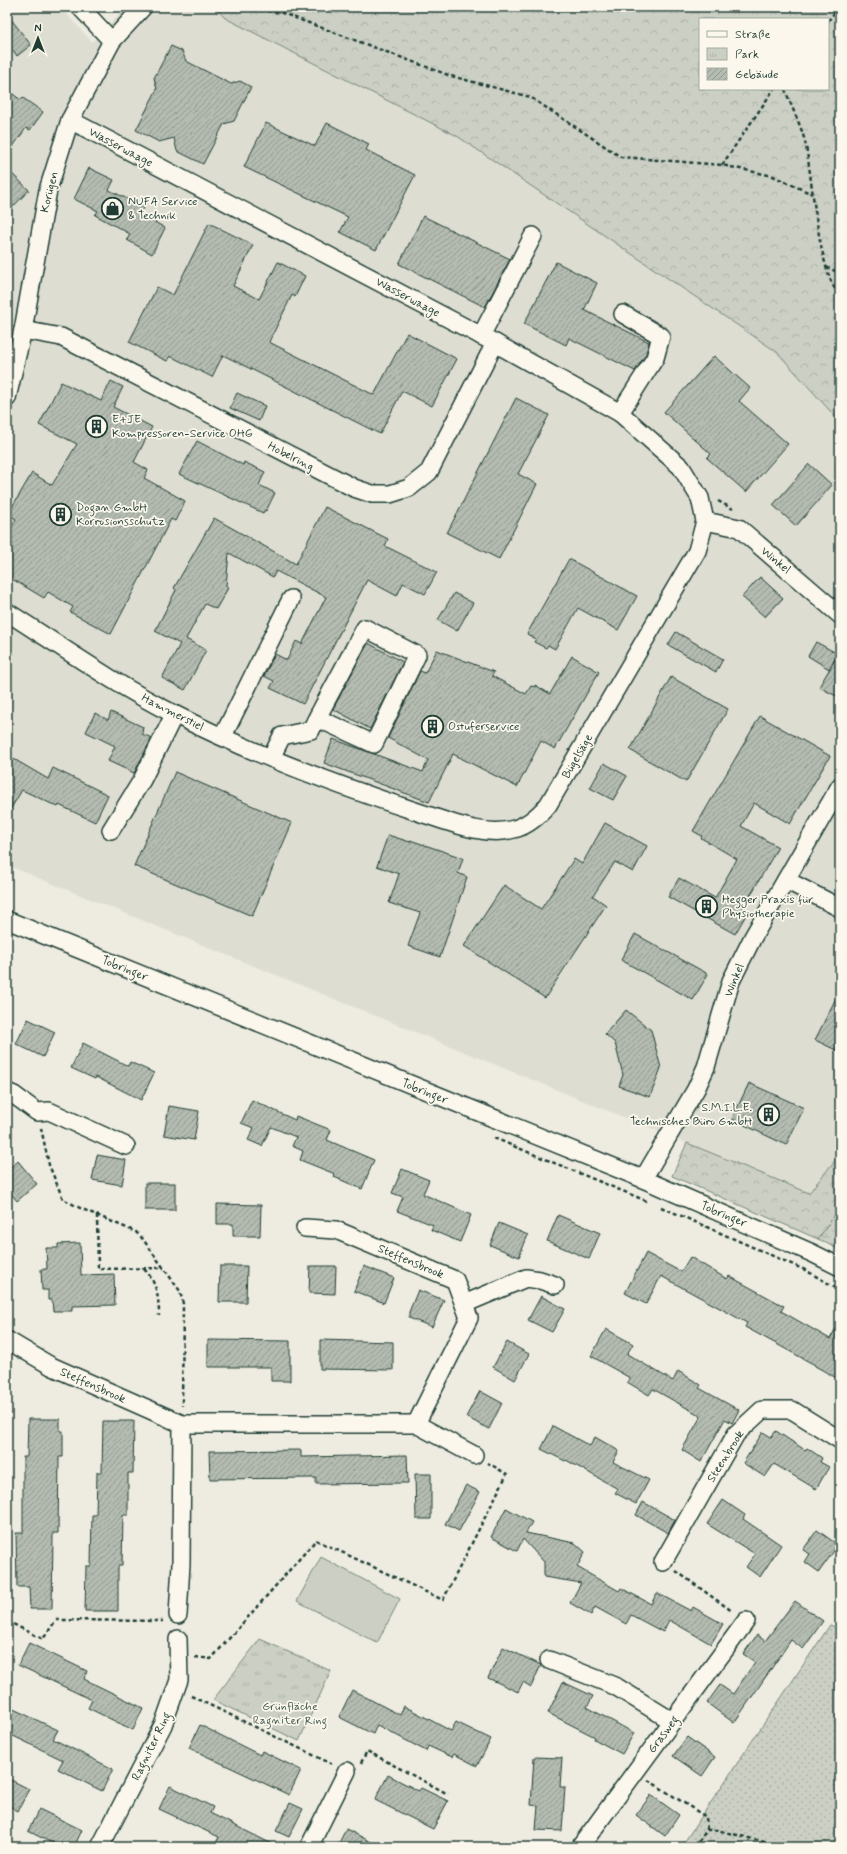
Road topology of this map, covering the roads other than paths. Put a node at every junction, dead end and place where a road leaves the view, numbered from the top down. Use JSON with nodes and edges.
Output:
{"nodes":[{"id":1,"x":80,"y":7,"type":"edge"},
{"id":2,"x":143,"y":7,"type":"edge"},
{"id":3,"x":112,"y":41,"type":"junction"},
{"id":4,"x":70,"y":120,"type":"junction"},
{"id":5,"x":533,"y":236,"type":"dead end"},
{"id":6,"x":623,"y":314,"type":"dead end"},
{"id":7,"x":23,"y":330,"type":"junction"},
{"id":8,"x":488,"y":339,"type":"junction"},
{"id":9,"x":7,"y":398,"type":"edge"},
{"id":10,"x":620,"y":413,"type":"junction"},
{"id":11,"x":704,"y":521,"type":"junction"},
{"id":12,"x":291,"y":599,"type":"dead end"},
{"id":13,"x":7,"y":612,"type":"edge"},
{"id":14,"x":840,"y":615,"type":"edge"},
{"id":15,"x":174,"y":714,"type":"junction"},
{"id":16,"x":317,"y":718,"type":"junction"},
{"id":17,"x":223,"y":736,"type":"junction"},
{"id":18,"x":271,"y":758,"type":"junction"},
{"id":19,"x":840,"y":786,"type":"edge"},
{"id":20,"x":351,"y":790,"type":"joint"},
{"id":21,"x":111,"y":830,"type":"dead end"},
{"id":22,"x":786,"y":880,"type":"junction"},
{"id":23,"x":840,"y":908,"type":"edge"},
{"id":24,"x":7,"y":920,"type":"edge"},
{"id":25,"x":7,"y":1092,"type":"edge"},
{"id":26,"x":126,"y":1146,"type":"dead end"},
{"id":27,"x":642,"y":1179,"type":"junction"},
{"id":28,"x":305,"y":1228,"type":"dead end"},
{"id":29,"x":840,"y":1267,"type":"edge"},
{"id":30,"x":555,"y":1285,"type":"dead end"},
{"id":31,"x":464,"y":1304,"type":"junction"},
{"id":32,"x":7,"y":1340,"type":"edge"},
{"id":33,"x":182,"y":1424,"type":"junction"},
{"id":34,"x":416,"y":1424,"type":"junction"},
{"id":35,"x":840,"y":1440,"type":"edge"},
{"id":36,"x":474,"y":1455,"type":"road end"},
{"id":37,"x":663,"y":1562,"type":"road end"},
{"id":38,"x":174,"y":1618,"type":"road end"},
{"id":39,"x":746,"y":1621,"type":"road end"},
{"id":40,"x":178,"y":1646,"type":"road end"},
{"id":41,"x":549,"y":1660,"type":"dead end"},
{"id":42,"x":672,"y":1721,"type":"junction"},
{"id":43,"x":353,"y":1770,"type":"road end"},
{"id":44,"x":100,"y":1847,"type":"edge"},
{"id":45,"x":309,"y":1847,"type":"edge"},
{"id":46,"x":580,"y":1847,"type":"edge"}],
"edges":[{"from":1,"to":3,"type":"street"},
{"from":2,"to":3,"type":"street","name":"Korügen"},
{"from":3,"to":4,"type":"street","name":"Korügen"},
{"from":4,"to":7,"type":"street","name":"Korügen"},
{"from":4,"to":8,"type":"street","name":"Wasserwaage"},
{"from":5,"to":8,"type":"street","name":"Hobelring"},
{"from":6,"to":10,"type":"street"},
{"from":7,"to":8,"type":"street","name":"Hobelring"},
{"from":7,"to":9,"type":"street","name":"Korügen"},
{"from":8,"to":10,"type":"street","name":"Wasserwaage"},
{"from":10,"to":11,"type":"street","name":"Wasserwaage"},
{"from":11,"to":14,"type":"street","name":"Winkel"},
{"from":11,"to":20,"type":"street","name":"Bügelsäge"},
{"from":12,"to":17,"type":"street"},
{"from":13,"to":15,"type":"street","name":"Hammerstiel"},
{"from":15,"to":17,"type":"street","name":"Hammerstiel"},
{"from":15,"to":21,"type":"street"},
{"from":16,"to":16,"type":"street"},
{"from":16,"to":18,"type":"street"},
{"from":17,"to":18,"type":"street","name":"Hammerstiel"},
{"from":18,"to":20,"type":"street","name":"Hammerstiel"},
{"from":19,"to":22,"type":"street","name":"Winkel"},
{"from":22,"to":23,"type":"street"},
{"from":22,"to":27,"type":"street","name":"Winkel"},
{"from":24,"to":27,"type":"street","name":"Tobringer"},
{"from":25,"to":26,"type":"street"},
{"from":27,"to":29,"type":"street","name":"Tobringer"},
{"from":28,"to":31,"type":"street","name":"Steffensbrook"},
{"from":30,"to":31,"type":"street"},
{"from":31,"to":34,"type":"street","name":"Steffensbrook"},
{"from":32,"to":33,"type":"street","name":"Steffensbrook"},
{"from":33,"to":34,"type":"street","name":"Steffensbrook"},
{"from":33,"to":38,"type":"street"},
{"from":34,"to":36,"type":"street","name":"Steffensbrook"},
{"from":35,"to":37,"type":"street","name":"Steenbrook"},
{"from":39,"to":42,"type":"street","name":"Grasweg"},
{"from":40,"to":44,"type":"street","name":"Ragniter Ring"},
{"from":41,"to":42,"type":"street"},
{"from":42,"to":46,"type":"street","name":"Grasweg"},
{"from":43,"to":45,"type":"street"}]}
